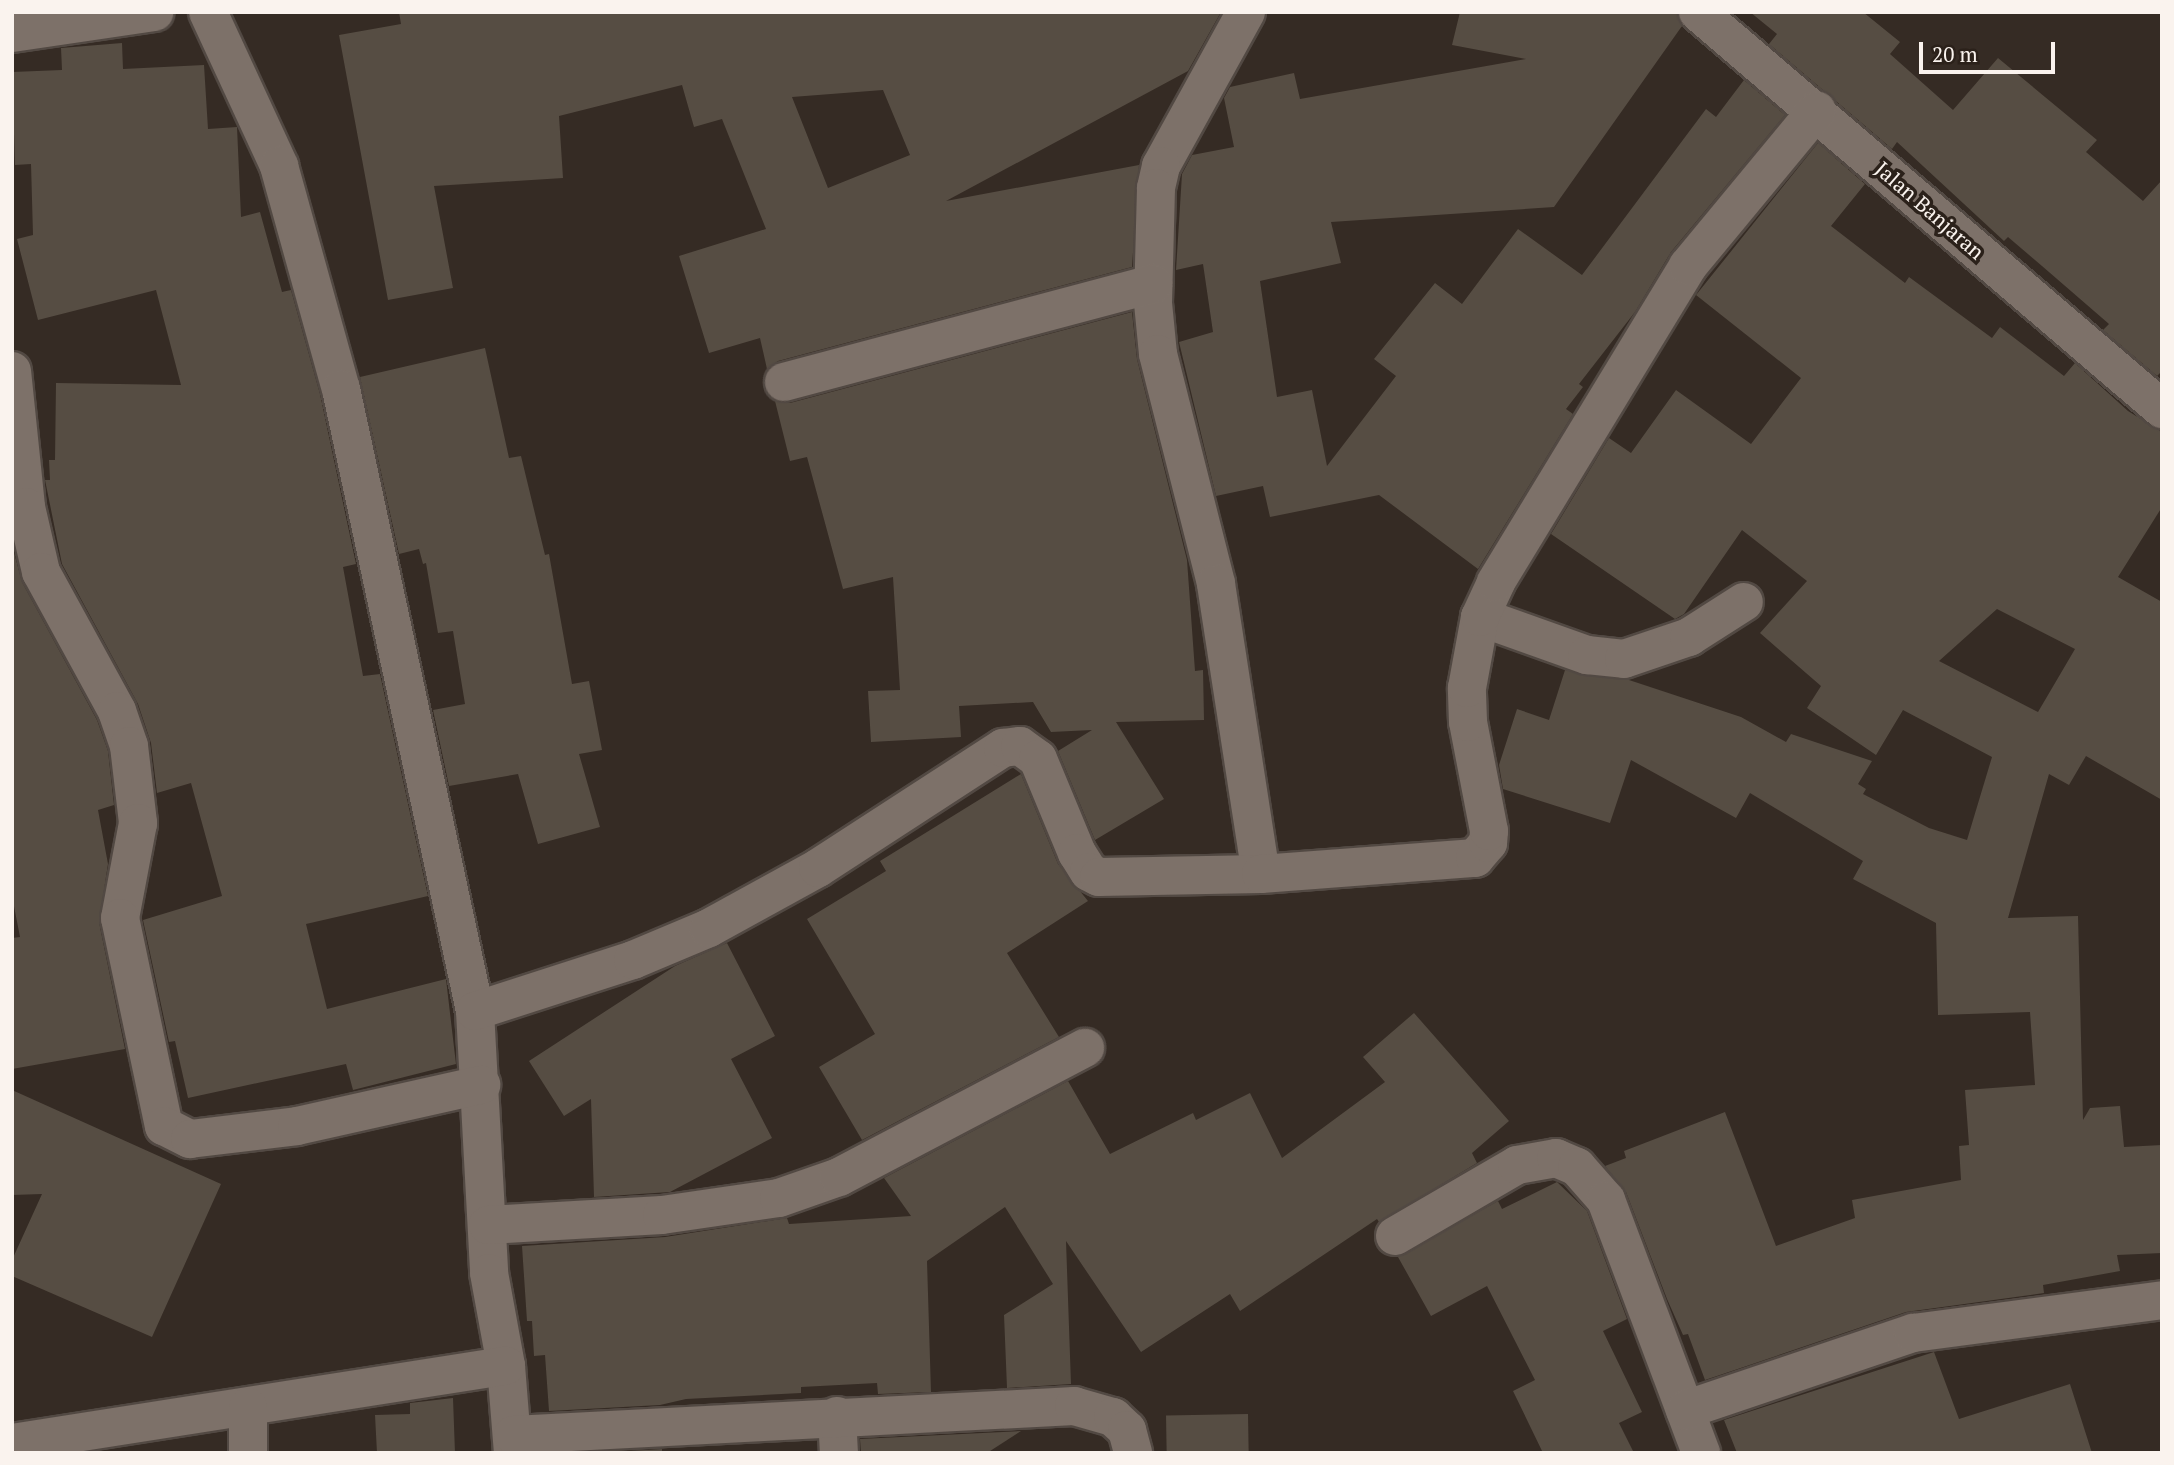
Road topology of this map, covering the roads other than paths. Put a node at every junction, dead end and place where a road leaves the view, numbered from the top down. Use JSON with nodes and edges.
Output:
{"nodes":[{"id":1,"x":154,"y":12,"type":"edge"},
{"id":2,"x":208,"y":12,"type":"edge"},
{"id":3,"x":1246,"y":12,"type":"edge"},
{"id":4,"x":1698,"y":12,"type":"edge"},
{"id":5,"x":68,"y":18,"type":"edge"},
{"id":6,"x":12,"y":33,"type":"edge"},
{"id":7,"x":1817,"y":110,"type":"junction"},
{"id":8,"x":1153,"y":284,"type":"junction"},
{"id":9,"x":12,"y":371,"type":"edge"},
{"id":10,"x":784,"y":382,"type":"dead end"},
{"id":11,"x":2162,"y":409,"type":"edge"},
{"id":12,"x":1744,"y":602,"type":"dead end"},
{"id":13,"x":1480,"y":617,"type":"junction"},
{"id":14,"x":1261,"y":874,"type":"junction"},
{"id":15,"x":475,"y":1010,"type":"junction"},
{"id":16,"x":1085,"y":1048,"type":"dead end"},
{"id":17,"x":481,"y":1084,"type":"junction"},
{"id":18,"x":488,"y":1225,"type":"junction"},
{"id":19,"x":1395,"y":1237,"type":"dead end"},
{"id":20,"x":2162,"y":1300,"type":"edge"},
{"id":21,"x":506,"y":1366,"type":"junction"},
{"id":22,"x":248,"y":1408,"type":"junction"},
{"id":23,"x":1685,"y":1410,"type":"junction"},
{"id":24,"x":838,"y":1435,"type":"edge"},
{"id":25,"x":12,"y":1443,"type":"edge"},
{"id":26,"x":513,"y":1444,"type":"edge"},
{"id":27,"x":248,"y":1453,"type":"edge"},
{"id":28,"x":1133,"y":1453,"type":"edge"},
{"id":29,"x":1701,"y":1453,"type":"edge"}],
"edges":[{"from":1,"to":5,"type":"street"},
{"from":2,"to":15,"type":"street"},
{"from":3,"to":8,"type":"street"},
{"from":4,"to":7,"type":"street","name":"Jalan Banjaran"},
{"from":5,"to":6,"type":"street"},
{"from":7,"to":11,"type":"street","name":"Jalan Banjaran"},
{"from":7,"to":13,"type":"street"},
{"from":8,"to":10,"type":"street"},
{"from":8,"to":14,"type":"street"},
{"from":9,"to":17,"type":"street"},
{"from":12,"to":13,"type":"street"},
{"from":13,"to":14,"type":"street"},
{"from":14,"to":15,"type":"street"},
{"from":15,"to":17,"type":"street"},
{"from":16,"to":18,"type":"street"},
{"from":17,"to":18,"type":"street"},
{"from":18,"to":21,"type":"street"},
{"from":19,"to":23,"type":"street"},
{"from":20,"to":23,"type":"street"},
{"from":21,"to":22,"type":"street"},
{"from":21,"to":26,"type":"street"},
{"from":22,"to":25,"type":"street"},
{"from":22,"to":27,"type":"street"},
{"from":23,"to":29,"type":"street"},
{"from":24,"to":26,"type":"street"},
{"from":24,"to":28,"type":"street"}]}
